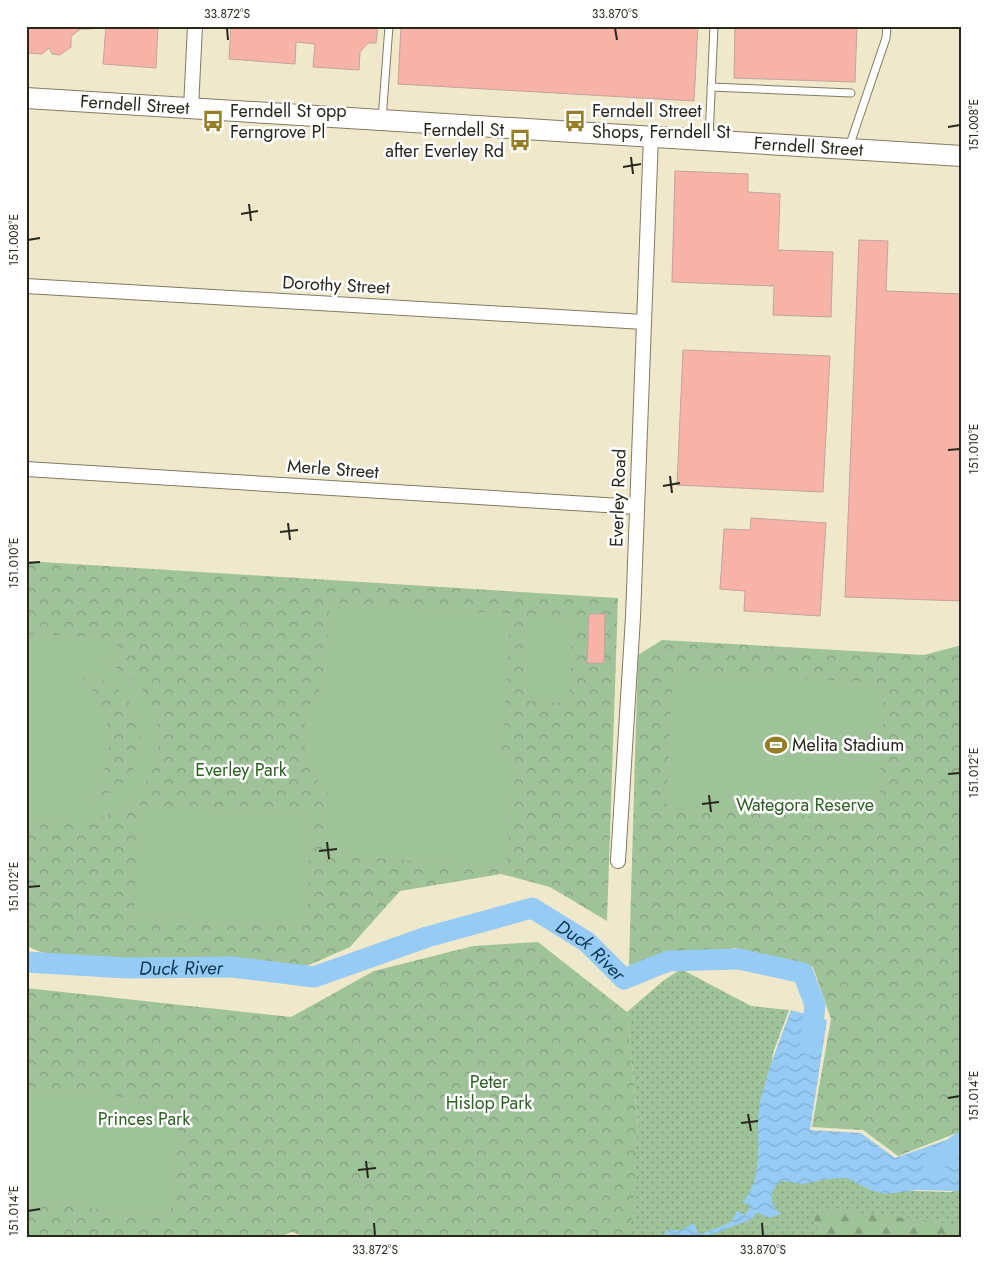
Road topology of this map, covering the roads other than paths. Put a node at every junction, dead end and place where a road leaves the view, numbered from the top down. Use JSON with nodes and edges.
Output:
{"nodes":[{"id":1,"x":195,"y":26,"type":"edge"},
{"id":2,"x":389,"y":26,"type":"edge"},
{"id":3,"x":714,"y":26,"type":"edge"},
{"id":4,"x":887,"y":26,"type":"edge"},
{"id":5,"x":711,"y":87,"type":"junction"},
{"id":6,"x":851,"y":93,"type":"dead end"},
{"id":7,"x":26,"y":98,"type":"edge"},
{"id":8,"x":191,"y":108,"type":"junction"},
{"id":9,"x":382,"y":120,"type":"junction"},
{"id":10,"x":651,"y":136,"type":"junction"},
{"id":11,"x":709,"y":140,"type":"junction"},
{"id":12,"x":849,"y":149,"type":"junction"},
{"id":13,"x":962,"y":156,"type":"edge"},
{"id":14,"x":26,"y":286,"type":"edge"},
{"id":15,"x":644,"y":322,"type":"junction"},
{"id":16,"x":26,"y":469,"type":"edge"},
{"id":17,"x":637,"y":507,"type":"junction"},
{"id":18,"x":618,"y":861,"type":"dead end"}],
"edges":[{"from":1,"to":8,"type":"street"},
{"from":2,"to":9,"type":"lane"},
{"from":3,"to":5,"type":"lane"},
{"from":4,"to":12,"type":"lane"},
{"from":5,"to":6,"type":"lane"},
{"from":5,"to":11,"type":"lane"},
{"from":7,"to":8,"type":"main road","name":"Ferndell Street"},
{"from":8,"to":9,"type":"main road","name":"Ferndell Street"},
{"from":9,"to":10,"type":"main road","name":"Ferndell Street"},
{"from":10,"to":11,"type":"main road","name":"Ferndell Street"},
{"from":10,"to":15,"type":"street","name":"Everley Road"},
{"from":11,"to":12,"type":"main road","name":"Ferndell Street"},
{"from":12,"to":13,"type":"main road","name":"Ferndell Street"},
{"from":14,"to":15,"type":"street","name":"Dorothy Street"},
{"from":15,"to":17,"type":"street","name":"Everley Road"},
{"from":16,"to":17,"type":"street","name":"Merle Street"},
{"from":17,"to":18,"type":"street","name":"Everley Road"}]}
